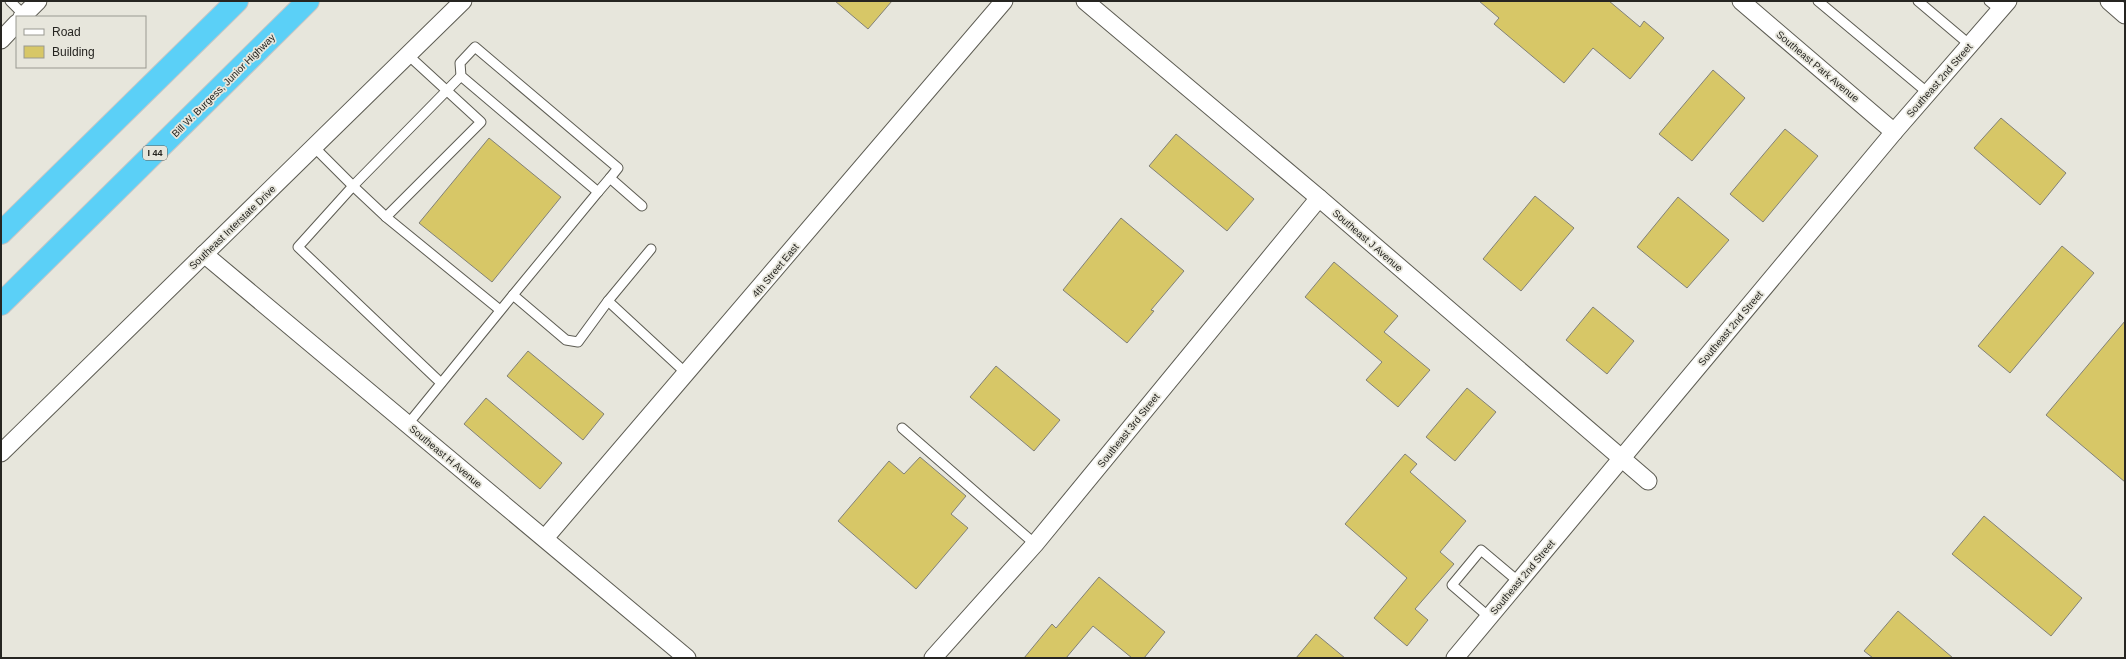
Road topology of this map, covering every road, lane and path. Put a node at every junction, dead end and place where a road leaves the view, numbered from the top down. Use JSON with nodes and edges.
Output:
{"nodes":[{"id":1,"x":10,"y":1,"type":"edge"},
{"id":2,"x":38,"y":1,"type":"edge"},
{"id":3,"x":237,"y":1,"type":"edge"},
{"id":4,"x":308,"y":1,"type":"edge"},
{"id":5,"x":463,"y":1,"type":"edge"},
{"id":6,"x":1004,"y":1,"type":"edge"},
{"id":7,"x":1085,"y":1,"type":"edge"},
{"id":8,"x":1741,"y":1,"type":"edge"},
{"id":9,"x":1818,"y":1,"type":"edge"},
{"id":10,"x":1918,"y":1,"type":"edge"},
{"id":11,"x":1999,"y":4,"type":"edge"},
{"id":12,"x":20,"y":16,"type":"edge"},
{"id":13,"x":23,"y":16,"type":"edge"},
{"id":14,"x":16,"y":24,"type":"edge"},
{"id":15,"x":1,"y":40,"type":"edge"},
{"id":16,"x":1970,"y":45,"type":"junction"},
{"id":17,"x":408,"y":55,"type":"junction"},
{"id":18,"x":461,"y":76,"type":"junction"},
{"id":19,"x":448,"y":91,"type":"junction"},
{"id":20,"x":1928,"y":93,"type":"junction"},
{"id":21,"x":1894,"y":132,"type":"junction"},
{"id":22,"x":314,"y":147,"type":"junction"},
{"id":23,"x":610,"y":178,"type":"junction"},
{"id":24,"x":353,"y":186,"type":"junction"},
{"id":25,"x":598,"y":192,"type":"junction"},
{"id":26,"x":1319,"y":198,"type":"junction"},
{"id":27,"x":642,"y":206,"type":"dead end"},
{"id":28,"x":386,"y":217,"type":"junction"},
{"id":29,"x":1,"y":234,"type":"edge"},
{"id":30,"x":652,"y":249,"type":"dead end"},
{"id":31,"x":204,"y":254,"type":"junction"},
{"id":32,"x":513,"y":295,"type":"junction"},
{"id":33,"x":608,"y":301,"type":"junction"},
{"id":34,"x":1,"y":304,"type":"edge"},
{"id":35,"x":500,"y":310,"type":"junction"},
{"id":36,"x":687,"y":374,"type":"junction"},
{"id":37,"x":441,"y":383,"type":"junction"},
{"id":38,"x":408,"y":424,"type":"junction"},
{"id":39,"x":902,"y":428,"type":"dead end"},
{"id":40,"x":1,"y":453,"type":"edge"},
{"id":41,"x":1621,"y":458,"type":"junction"},
{"id":42,"x":1648,"y":480,"type":"dead end"},
{"id":43,"x":545,"y":538,"type":"junction"},
{"id":44,"x":1035,"y":544,"type":"junction"},
{"id":45,"x":1518,"y":582,"type":"junction"},
{"id":46,"x":1489,"y":617,"type":"junction"},
{"id":47,"x":687,"y":658,"type":"edge"},
{"id":48,"x":933,"y":658,"type":"edge"},
{"id":49,"x":1455,"y":658,"type":"edge"}],
"edges":[{"from":1,"to":12,"type":"lane"},
{"from":2,"to":13,"type":"street"},
{"from":3,"to":29,"type":"highway"},
{"from":4,"to":34,"type":"highway","name":"Bill W. Burgess, Junior Highway","number":"I 44"},
{"from":5,"to":17,"type":"street","name":"Southeast Interstate Drive"},
{"from":6,"to":36,"type":"street","name":"4th Street East"},
{"from":7,"to":26,"type":"street","name":"Southeast J Avenue"},
{"from":8,"to":21,"type":"street","name":"Southeast Park Avenue"},
{"from":9,"to":20,"type":"lane"},
{"from":10,"to":16,"type":"lane"},
{"from":11,"to":16,"type":"street","name":"Southeast 2nd Street"},
{"from":14,"to":15,"type":"street"},
{"from":16,"to":20,"type":"street","name":"Southeast 2nd Street"},
{"from":17,"to":19,"type":"lane"},
{"from":17,"to":22,"type":"street","name":"Southeast Interstate Drive"},
{"from":18,"to":19,"type":"lane"},
{"from":18,"to":23,"type":"lane"},
{"from":18,"to":25,"type":"lane"},
{"from":19,"to":24,"type":"lane"},
{"from":19,"to":28,"type":"lane"},
{"from":20,"to":21,"type":"street","name":"Southeast 2nd Street"},
{"from":21,"to":41,"type":"street","name":"Southeast 2nd Street"},
{"from":22,"to":24,"type":"lane"},
{"from":22,"to":31,"type":"street","name":"Southeast Interstate Drive"},
{"from":23,"to":25,"type":"lane"},
{"from":23,"to":27,"type":"lane"},
{"from":24,"to":28,"type":"lane"},
{"from":24,"to":37,"type":"lane"},
{"from":25,"to":32,"type":"lane"},
{"from":26,"to":41,"type":"street","name":"Southeast J Avenue"},
{"from":26,"to":44,"type":"street","name":"Southeast 3rd Street"},
{"from":28,"to":35,"type":"lane"},
{"from":30,"to":33,"type":"lane"},
{"from":31,"to":38,"type":"street","name":"Southeast H Avenue"},
{"from":31,"to":40,"type":"street","name":"Southeast Interstate Drive"},
{"from":32,"to":33,"type":"lane"},
{"from":32,"to":35,"type":"lane"},
{"from":33,"to":36,"type":"lane"},
{"from":35,"to":37,"type":"lane"},
{"from":36,"to":43,"type":"street","name":"4th Street East"},
{"from":37,"to":38,"type":"lane"},
{"from":38,"to":43,"type":"street","name":"Southeast H Avenue"},
{"from":39,"to":44,"type":"lane"},
{"from":41,"to":42,"type":"street","name":"Southeast J Avenue"},
{"from":41,"to":45,"type":"street","name":"Southeast 2nd Street"},
{"from":43,"to":47,"type":"street","name":"Southeast H Avenue"},
{"from":44,"to":48,"type":"street","name":"Southeast 3rd Street"},
{"from":45,"to":46,"type":"street","name":"Southeast 2nd Street"},
{"from":45,"to":46,"type":"lane"},
{"from":46,"to":49,"type":"street","name":"Southeast 2nd Street"}]}
